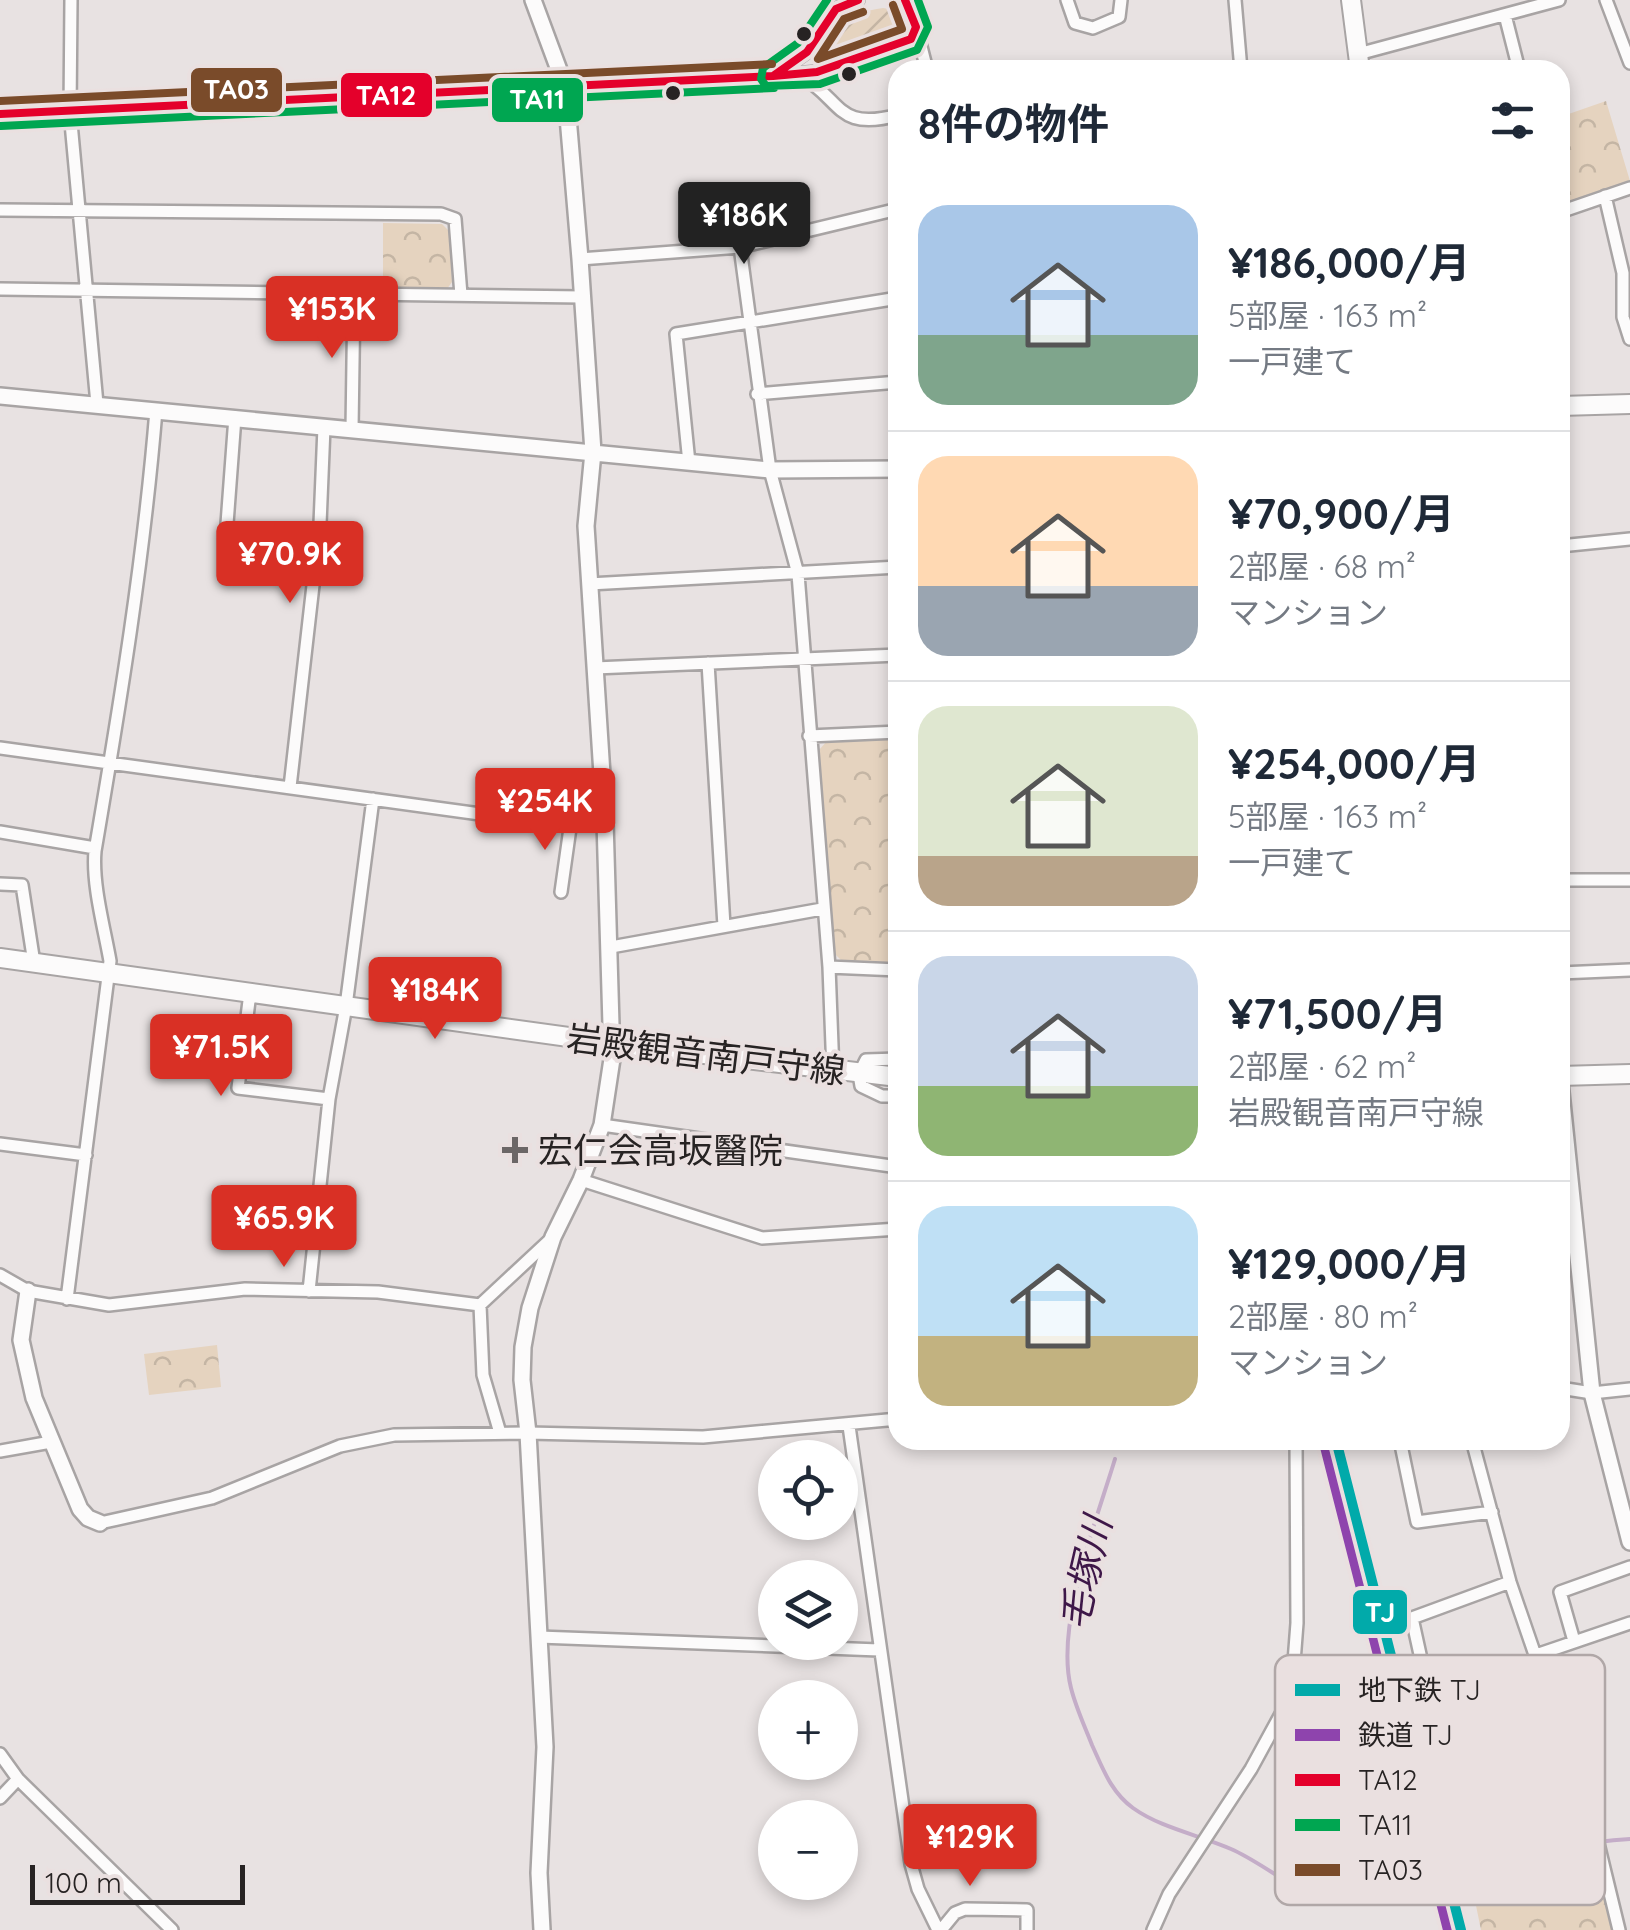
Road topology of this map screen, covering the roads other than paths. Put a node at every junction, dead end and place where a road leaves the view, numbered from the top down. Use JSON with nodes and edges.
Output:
{"nodes":[{"id":1,"x":71,"y":0,"type":"edge"},
{"id":2,"x":534,"y":0,"type":"edge"},
{"id":3,"x":858,"y":0,"type":"edge"},
{"id":4,"x":904,"y":0,"type":"edge"},
{"id":5,"x":1067,"y":0,"type":"edge"},
{"id":6,"x":1121,"y":0,"type":"edge"},
{"id":7,"x":1234,"y":0,"type":"edge"},
{"id":8,"x":1352,"y":0,"type":"edge"},
{"id":9,"x":1559,"y":0,"type":"edge"},
{"id":10,"x":1606,"y":0,"type":"edge"},
{"id":11,"x":1505,"y":15,"type":"junction"},
{"id":12,"x":916,"y":27,"type":"junction"},
{"id":13,"x":924,"y":60,"type":"edge"},
{"id":14,"x":1240,"y":60,"type":"edge"},
{"id":15,"x":1359,"y":60,"type":"edge"},
{"id":16,"x":1365,"y":60,"type":"edge"},
{"id":17,"x":1516,"y":60,"type":"edge"},
{"id":18,"x":1630,"y":63,"type":"edge"},
{"id":19,"x":798,"y":75,"type":"junction"},
{"id":20,"x":773,"y":76,"type":"junction"},
{"id":21,"x":564,"y":87,"type":"junction"},
{"id":22,"x":70,"y":112,"type":"junction"},
{"id":23,"x":0,"y":114,"type":"edge"},
{"id":24,"x":888,"y":117,"type":"edge"},
{"id":25,"x":1630,"y":188,"type":"edge"},
{"id":26,"x":1605,"y":196,"type":"junction"},
{"id":27,"x":1570,"y":208,"type":"edge"},
{"id":28,"x":0,"y":210,"type":"edge"},
{"id":29,"x":79,"y":210,"type":"junction"},
{"id":30,"x":888,"y":211,"type":"edge"},
{"id":31,"x":740,"y":246,"type":"junction"},
{"id":32,"x":580,"y":258,"type":"junction"},
{"id":33,"x":0,"y":289,"type":"edge"},
{"id":34,"x":86,"y":290,"type":"junction"},
{"id":35,"x":354,"y":294,"type":"junction"},
{"id":36,"x":461,"y":295,"type":"junction"},
{"id":37,"x":582,"y":297,"type":"junction"},
{"id":38,"x":888,"y":300,"type":"edge"},
{"id":39,"x":750,"y":322,"type":"junction"},
{"id":40,"x":1630,"y":339,"type":"edge"},
{"id":41,"x":888,"y":383,"type":"edge"},
{"id":42,"x":757,"y":394,"type":"junction"},
{"id":43,"x":0,"y":396,"type":"edge"},
{"id":44,"x":98,"y":404,"type":"junction"},
{"id":45,"x":1630,"y":404,"type":"edge"},
{"id":46,"x":1570,"y":406,"type":"edge"},
{"id":47,"x":156,"y":410,"type":"junction"},
{"id":48,"x":235,"y":417,"type":"junction"},
{"id":49,"x":324,"y":427,"type":"junction"},
{"id":50,"x":352,"y":429,"type":"junction"},
{"id":51,"x":594,"y":452,"type":"junction"},
{"id":52,"x":688,"y":462,"type":"junction"},
{"id":53,"x":888,"y":469,"type":"edge"},
{"id":54,"x":770,"y":470,"type":"junction"},
{"id":55,"x":1630,"y":539,"type":"edge"},
{"id":56,"x":318,"y":545,"type":"junction"},
{"id":57,"x":1570,"y":545,"type":"edge"},
{"id":58,"x":888,"y":569,"type":"edge"},
{"id":59,"x":798,"y":574,"type":"junction"},
{"id":60,"x":589,"y":584,"type":"junction"},
{"id":61,"x":888,"y":656,"type":"edge"},
{"id":62,"x":804,"y":660,"type":"junction"},
{"id":63,"x":708,"y":664,"type":"junction"},
{"id":64,"x":595,"y":668,"type":"junction"},
{"id":65,"x":888,"y":732,"type":"edge"},
{"id":66,"x":809,"y":736,"type":"junction"},
{"id":67,"x":0,"y":748,"type":"edge"},
{"id":68,"x":110,"y":762,"type":"junction"},
{"id":69,"x":290,"y":787,"type":"junction"},
{"id":70,"x":373,"y":799,"type":"junction"},
{"id":71,"x":571,"y":821,"type":"junction"},
{"id":72,"x":605,"y":821,"type":"junction"},
{"id":73,"x":0,"y":832,"type":"edge"},
{"id":74,"x":95,"y":848,"type":"junction"},
{"id":75,"x":1570,"y":880,"type":"edge"},
{"id":76,"x":1630,"y":880,"type":"edge"},
{"id":77,"x":0,"y":884,"type":"edge"},
{"id":78,"x":560,"y":892,"type":"dead end"},
{"id":79,"x":822,"y":910,"type":"junction"},
{"id":80,"x":724,"y":926,"type":"junction"},
{"id":81,"x":610,"y":948,"type":"junction"},
{"id":82,"x":0,"y":958,"type":"edge"},
{"id":83,"x":34,"y":963,"type":"junction"},
{"id":84,"x":829,"y":967,"type":"junction"},
{"id":85,"x":888,"y":970,"type":"edge"},
{"id":86,"x":1630,"y":970,"type":"edge"},
{"id":87,"x":1570,"y":973,"type":"edge"},
{"id":88,"x":109,"y":974,"type":"junction"},
{"id":89,"x":250,"y":993,"type":"junction"},
{"id":90,"x":346,"y":1006,"type":"junction"},
{"id":91,"x":612,"y":1043,"type":"junction"},
{"id":92,"x":888,"y":1059,"type":"edge"},
{"id":93,"x":833,"y":1072,"type":"junction"},
{"id":94,"x":1630,"y":1074,"type":"edge"},
{"id":95,"x":867,"y":1075,"type":"junction"},
{"id":96,"x":888,"y":1076,"type":"edge"},
{"id":97,"x":1570,"y":1078,"type":"edge"},
{"id":98,"x":888,"y":1094,"type":"edge"},
{"id":99,"x":329,"y":1099,"type":"junction"},
{"id":100,"x":602,"y":1125,"type":"junction"},
{"id":101,"x":0,"y":1144,"type":"edge"},
{"id":102,"x":86,"y":1155,"type":"junction"},
{"id":103,"x":888,"y":1166,"type":"edge"},
{"id":104,"x":1570,"y":1177,"type":"edge"},
{"id":105,"x":581,"y":1180,"type":"junction"},
{"id":106,"x":888,"y":1230,"type":"edge"},
{"id":107,"x":552,"y":1237,"type":"junction"},
{"id":108,"x":0,"y":1275,"type":"edge"},
{"id":109,"x":28,"y":1290,"type":"junction"},
{"id":110,"x":308,"y":1290,"type":"junction"},
{"id":111,"x":68,"y":1300,"type":"junction"},
{"id":112,"x":480,"y":1306,"type":"junction"},
{"id":113,"x":1630,"y":1389,"type":"edge"},
{"id":114,"x":1570,"y":1390,"type":"edge"},
{"id":115,"x":1592,"y":1393,"type":"junction"},
{"id":116,"x":888,"y":1420,"type":"edge"},
{"id":117,"x":849,"y":1426,"type":"junction"},
{"id":118,"x":500,"y":1433,"type":"junction"},
{"id":119,"x":528,"y":1433,"type":"junction"},
{"id":120,"x":51,"y":1442,"type":"junction"},
{"id":121,"x":1296,"y":1450,"type":"edge"},
{"id":122,"x":1402,"y":1450,"type":"edge"},
{"id":123,"x":1475,"y":1450,"type":"edge"},
{"id":124,"x":0,"y":1451,"type":"edge"},
{"id":125,"x":1492,"y":1512,"type":"junction"},
{"id":126,"x":100,"y":1522,"type":"joint"},
{"id":127,"x":1630,"y":1542,"type":"edge"},
{"id":128,"x":1630,"y":1567,"type":"edge"},
{"id":129,"x":1510,"y":1582,"type":"junction"},
{"id":130,"x":1630,"y":1623,"type":"edge"},
{"id":131,"x":539,"y":1638,"type":"junction"},
{"id":132,"x":1574,"y":1642,"type":"junction"},
{"id":133,"x":879,"y":1650,"type":"junction"},
{"id":134,"x":1536,"y":1654,"type":"joint"},
{"id":135,"x":1294,"y":1655,"type":"edge"},
{"id":136,"x":1420,"y":1655,"type":"edge"},
{"id":137,"x":1275,"y":1726,"type":"edge"},
{"id":138,"x":0,"y":1754,"type":"edge"},
{"id":139,"x":18,"y":1780,"type":"junction"},
{"id":140,"x":0,"y":1798,"type":"edge"},
{"id":141,"x":1605,"y":1873,"type":"edge"},
{"id":142,"x":172,"y":1930,"type":"edge"},
{"id":143,"x":542,"y":1930,"type":"edge"},
{"id":144,"x":940,"y":1930,"type":"edge"},
{"id":145,"x":1026,"y":1930,"type":"edge"},
{"id":146,"x":1153,"y":1930,"type":"edge"},
{"id":147,"x":1619,"y":1930,"type":"edge"}],
"edges":[{"from":1,"to":22,"type":"street"},
{"from":2,"to":21,"type":"street"},
{"from":3,"to":20,"type":"street"},
{"from":4,"to":12,"type":"street"},
{"from":5,"to":6,"type":"street"},
{"from":7,"to":14,"type":"street"},
{"from":8,"to":15,"type":"main road"},
{"from":9,"to":11,"type":"street"},
{"from":10,"to":18,"type":"street"},
{"from":11,"to":16,"type":"street"},
{"from":11,"to":17,"type":"street"},
{"from":12,"to":13,"type":"street"},
{"from":12,"to":19,"type":"street"},
{"from":19,"to":20,"type":"street"},
{"from":19,"to":24,"type":"street"},
{"from":20,"to":21,"type":"street"},
{"from":21,"to":22,"type":"street"},
{"from":21,"to":32,"type":"street"},
{"from":22,"to":23,"type":"street"},
{"from":22,"to":29,"type":"street"},
{"from":25,"to":26,"type":"street"},
{"from":26,"to":27,"type":"street"},
{"from":26,"to":40,"type":"street"},
{"from":28,"to":29,"type":"street"},
{"from":29,"to":34,"type":"street"},
{"from":29,"to":36,"type":"street"},
{"from":30,"to":31,"type":"street"},
{"from":31,"to":32,"type":"street"},
{"from":31,"to":39,"type":"street"},
{"from":32,"to":37,"type":"street"},
{"from":33,"to":34,"type":"street"},
{"from":34,"to":35,"type":"street"},
{"from":34,"to":44,"type":"street"},
{"from":35,"to":36,"type":"street"},
{"from":35,"to":50,"type":"street"},
{"from":36,"to":37,"type":"street"},
{"from":37,"to":51,"type":"street"},
{"from":38,"to":39,"type":"street"},
{"from":39,"to":42,"type":"street"},
{"from":39,"to":52,"type":"street"},
{"from":41,"to":42,"type":"street"},
{"from":42,"to":54,"type":"street"},
{"from":43,"to":44,"type":"street"},
{"from":44,"to":47,"type":"street"},
{"from":45,"to":46,"type":"main road"},
{"from":47,"to":48,"type":"street"},
{"from":47,"to":68,"type":"street"},
{"from":48,"to":49,"type":"street"},
{"from":48,"to":56,"type":"street"},
{"from":49,"to":50,"type":"street"},
{"from":49,"to":56,"type":"street"},
{"from":50,"to":51,"type":"street"},
{"from":51,"to":52,"type":"street"},
{"from":51,"to":60,"type":"street"},
{"from":52,"to":54,"type":"street"},
{"from":53,"to":54,"type":"street"},
{"from":54,"to":59,"type":"street"},
{"from":55,"to":57,"type":"street"},
{"from":56,"to":69,"type":"street"},
{"from":58,"to":59,"type":"street"},
{"from":59,"to":60,"type":"street"},
{"from":59,"to":62,"type":"street"},
{"from":60,"to":64,"type":"street"},
{"from":61,"to":62,"type":"street"},
{"from":62,"to":63,"type":"street"},
{"from":62,"to":66,"type":"street"},
{"from":63,"to":64,"type":"street"},
{"from":63,"to":80,"type":"street"},
{"from":64,"to":72,"type":"street"},
{"from":65,"to":66,"type":"street"},
{"from":66,"to":79,"type":"street"},
{"from":67,"to":68,"type":"street"},
{"from":68,"to":69,"type":"street"},
{"from":68,"to":74,"type":"street"},
{"from":69,"to":70,"type":"street"},
{"from":70,"to":71,"type":"street"},
{"from":70,"to":90,"type":"street"},
{"from":71,"to":72,"type":"street"},
{"from":71,"to":78,"type":"street"},
{"from":72,"to":81,"type":"street"},
{"from":73,"to":74,"type":"street"},
{"from":74,"to":88,"type":"street"},
{"from":75,"to":76,"type":"street"},
{"from":77,"to":83,"type":"street"},
{"from":79,"to":80,"type":"street"},
{"from":79,"to":84,"type":"street"},
{"from":80,"to":81,"type":"street"},
{"from":81,"to":91,"type":"street"},
{"from":82,"to":83,"type":"main road","name":"岩殿観音南戸守線"},
{"from":83,"to":88,"type":"main road","name":"岩殿観音南戸守線"},
{"from":84,"to":85,"type":"street"},
{"from":84,"to":93,"type":"street"},
{"from":86,"to":87,"type":"street"},
{"from":88,"to":89,"type":"main road","name":"岩殿観音南戸守線"},
{"from":88,"to":102,"type":"street"},
{"from":89,"to":90,"type":"main road","name":"岩殿観音南戸守線"},
{"from":89,"to":99,"type":"street"},
{"from":90,"to":91,"type":"main road","name":"岩殿観音南戸守線"},
{"from":90,"to":99,"type":"street"},
{"from":91,"to":93,"type":"main road","name":"岩殿観音南戸守線"},
{"from":91,"to":100,"type":"street"},
{"from":92,"to":95,"type":"street"},
{"from":93,"to":95,"type":"main road","name":"岩殿観音南戸守線"},
{"from":94,"to":97,"type":"main road"},
{"from":95,"to":96,"type":"main road","name":"岩殿観音南戸守線"},
{"from":95,"to":98,"type":"street"},
{"from":99,"to":110,"type":"street"},
{"from":100,"to":103,"type":"street"},
{"from":100,"to":105,"type":"street"},
{"from":101,"to":102,"type":"street"},
{"from":102,"to":111,"type":"street"},
{"from":104,"to":115,"type":"street"},
{"from":105,"to":106,"type":"street"},
{"from":105,"to":107,"type":"street"},
{"from":107,"to":112,"type":"street"},
{"from":107,"to":119,"type":"street"},
{"from":108,"to":109,"type":"street"},
{"from":109,"to":111,"type":"street"},
{"from":109,"to":120,"type":"street"},
{"from":110,"to":111,"type":"street"},
{"from":110,"to":112,"type":"street"},
{"from":112,"to":118,"type":"street"},
{"from":113,"to":115,"type":"street"},
{"from":114,"to":115,"type":"street"},
{"from":115,"to":127,"type":"street"},
{"from":116,"to":117,"type":"street"},
{"from":117,"to":119,"type":"street"},
{"from":117,"to":133,"type":"street"},
{"from":118,"to":119,"type":"street"},
{"from":118,"to":126,"type":"street"},
{"from":119,"to":131,"type":"street"},
{"from":120,"to":124,"type":"street"},
{"from":120,"to":126,"type":"street"},
{"from":121,"to":135,"type":"street"},
{"from":122,"to":125,"type":"street"},
{"from":123,"to":125,"type":"street"},
{"from":125,"to":129,"type":"street"},
{"from":128,"to":132,"type":"street"},
{"from":129,"to":134,"type":"street"},
{"from":129,"to":136,"type":"street"},
{"from":130,"to":132,"type":"street"},
{"from":131,"to":133,"type":"street"},
{"from":131,"to":143,"type":"street"},
{"from":132,"to":134,"type":"street"},
{"from":133,"to":144,"type":"street"},
{"from":137,"to":146,"type":"street"},
{"from":138,"to":139,"type":"street"},
{"from":139,"to":140,"type":"street"},
{"from":139,"to":142,"type":"street"},
{"from":141,"to":147,"type":"street"},
{"from":144,"to":145,"type":"street"}]}
